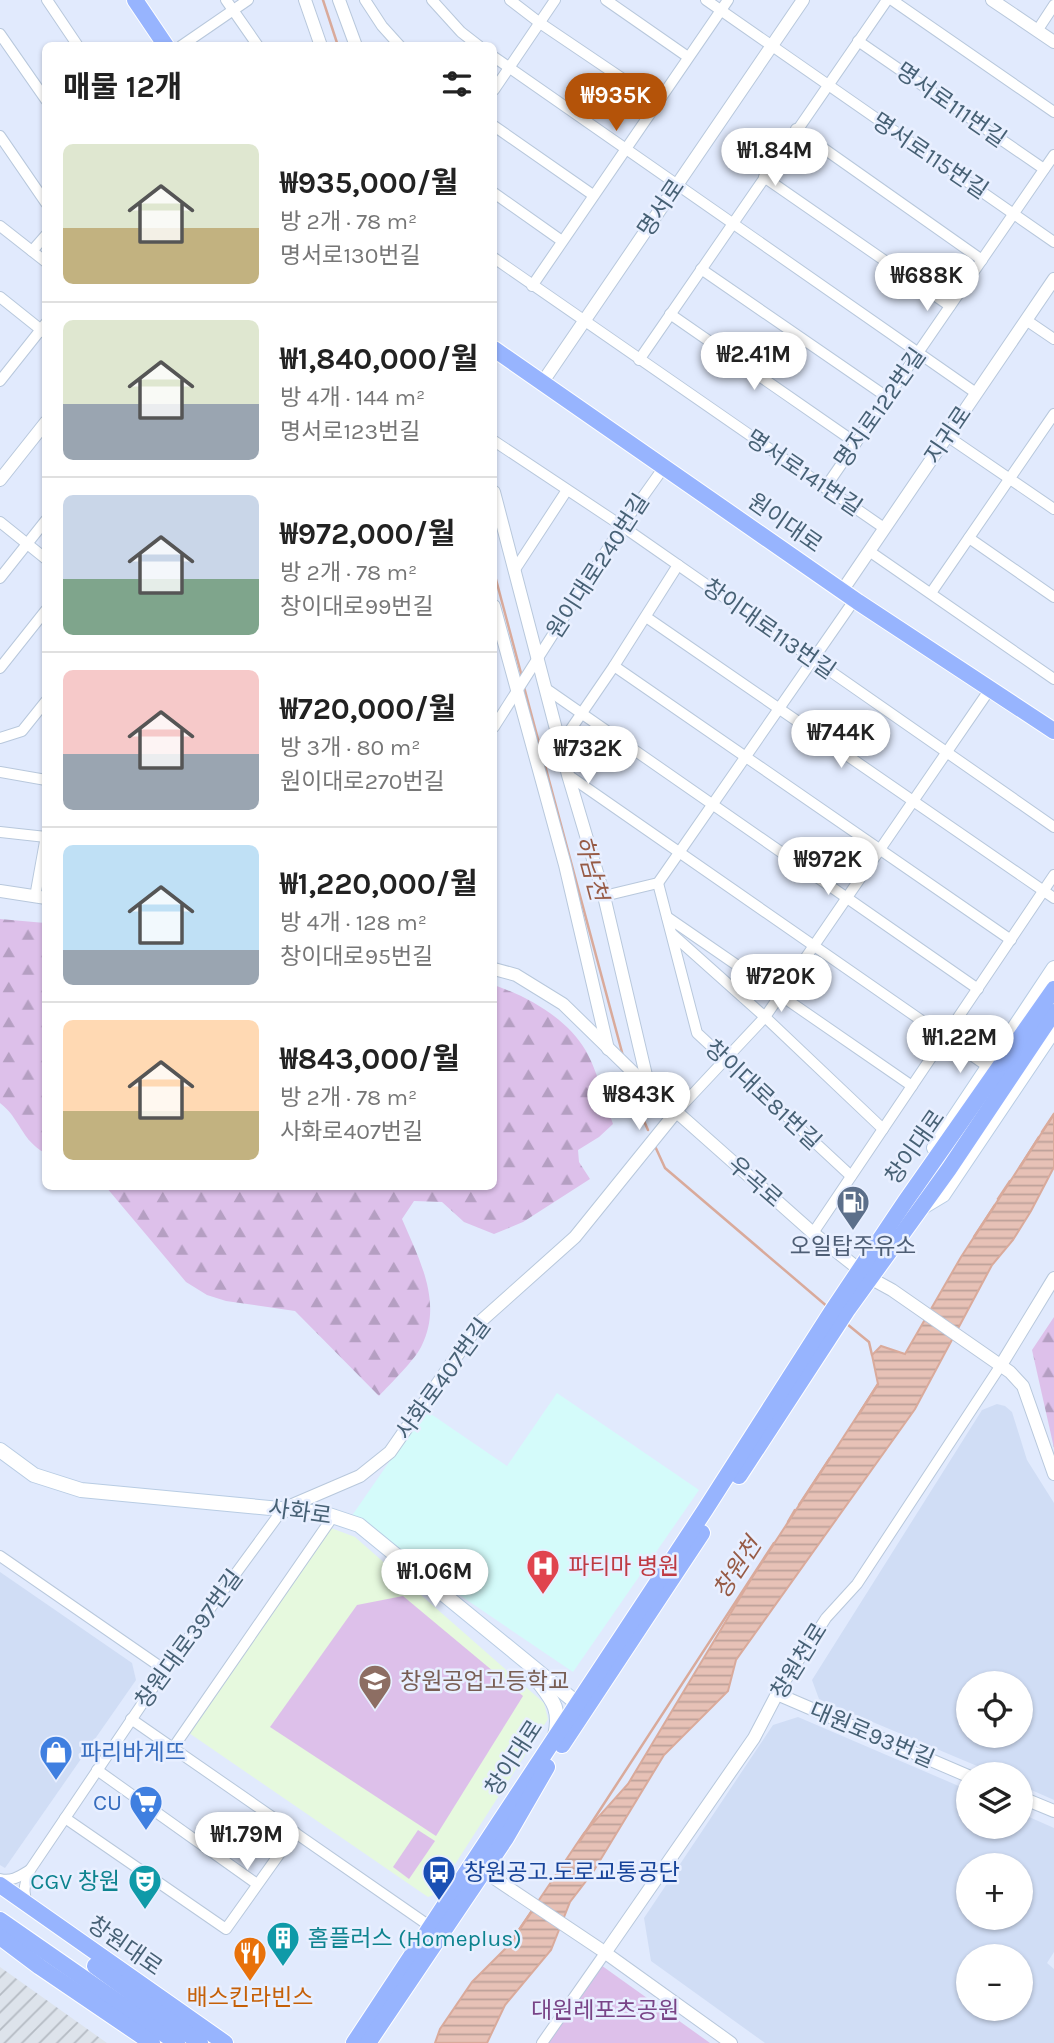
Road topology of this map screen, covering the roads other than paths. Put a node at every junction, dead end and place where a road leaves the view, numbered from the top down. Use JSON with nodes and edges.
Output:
{"nodes":[{"id":1,"x":47,"y":0,"type":"edge"},
{"id":2,"x":135,"y":0,"type":"edge"},
{"id":3,"x":226,"y":0,"type":"edge"},
{"id":4,"x":248,"y":0,"type":"edge"},
{"id":5,"x":305,"y":0,"type":"edge"},
{"id":6,"x":340,"y":0,"type":"edge"},
{"id":7,"x":365,"y":0,"type":"edge"},
{"id":8,"x":432,"y":0,"type":"edge"},
{"id":9,"x":510,"y":0,"type":"edge"},
{"id":10,"x":555,"y":0,"type":"edge"},
{"id":11,"x":606,"y":0,"type":"edge"},
{"id":12,"x":706,"y":0,"type":"edge"},
{"id":13,"x":728,"y":0,"type":"edge"},
{"id":14,"x":803,"y":0,"type":"edge"},
{"id":15,"x":887,"y":0,"type":"edge"},
{"id":16,"x":892,"y":0,"type":"edge"},
{"id":17,"x":992,"y":0,"type":"edge"},
{"id":18,"x":1054,"y":5,"type":"edge"},
{"id":19,"x":233,"y":10,"type":"junction"},
{"id":20,"x":721,"y":10,"type":"junction"},
{"id":21,"x":540,"y":23,"type":"junction"},
{"id":22,"x":1037,"y":31,"type":"junction"},
{"id":23,"x":0,"y":34,"type":"edge"},
{"id":24,"x":858,"y":41,"type":"junction"},
{"id":25,"x":75,"y":42,"type":"edge"},
{"id":26,"x":163,"y":42,"type":"edge"},
{"id":27,"x":187,"y":42,"type":"edge"},
{"id":28,"x":255,"y":42,"type":"edge"},
{"id":29,"x":320,"y":42,"type":"edge"},
{"id":30,"x":355,"y":42,"type":"edge"},
{"id":31,"x":396,"y":42,"type":"edge"},
{"id":32,"x":474,"y":42,"type":"edge"},
{"id":33,"x":1054,"y":42,"type":"edge"},
{"id":34,"x":772,"y":46,"type":"junction"},
{"id":35,"x":688,"y":57,"type":"junction"},
{"id":36,"x":497,"y":59,"type":"edge"},
{"id":37,"x":509,"y":68,"type":"junction"},
{"id":38,"x":827,"y":85,"type":"junction"},
{"id":39,"x":497,"y":86,"type":"edge"},
{"id":40,"x":42,"y":95,"type":"edge"},
{"id":41,"x":657,"y":102,"type":"junction"},
{"id":42,"x":1054,"y":112,"type":"edge"},
{"id":43,"x":497,"y":128,"type":"edge"},
{"id":44,"x":796,"y":130,"type":"junction"},
{"id":45,"x":0,"y":136,"type":"edge"},
{"id":46,"x":625,"y":148,"type":"junction"},
{"id":47,"x":1054,"y":155,"type":"edge"},
{"id":48,"x":1044,"y":169,"type":"junction"},
{"id":49,"x":764,"y":177,"type":"junction"},
{"id":50,"x":676,"y":184,"type":"junction"},
{"id":51,"x":497,"y":195,"type":"edge"},
{"id":52,"x":593,"y":195,"type":"junction"},
{"id":53,"x":42,"y":197,"type":"edge"},
{"id":54,"x":1014,"y":213,"type":"junction"},
{"id":55,"x":733,"y":225,"type":"junction"},
{"id":56,"x":0,"y":226,"type":"edge"},
{"id":57,"x":42,"y":240,"type":"edge"},
{"id":58,"x":562,"y":241,"type":"junction"},
{"id":59,"x":1054,"y":242,"type":"edge"},
{"id":60,"x":32,"y":251,"type":"junction"},
{"id":61,"x":42,"y":258,"type":"edge"},
{"id":62,"x":497,"y":260,"type":"edge"},
{"id":63,"x":982,"y":260,"type":"junction"},
{"id":64,"x":701,"y":269,"type":"junction"},
{"id":65,"x":1054,"y":279,"type":"edge"},
{"id":66,"x":532,"y":286,"type":"junction"},
{"id":67,"x":0,"y":298,"type":"edge"},
{"id":68,"x":950,"y":306,"type":"junction"},
{"id":69,"x":670,"y":314,"type":"junction"},
{"id":70,"x":1026,"y":320,"type":"junction"},
{"id":71,"x":584,"y":323,"type":"junction"},
{"id":72,"x":42,"y":328,"type":"edge"},
{"id":73,"x":42,"y":331,"type":"edge"},
{"id":74,"x":1054,"y":339,"type":"edge"},
{"id":75,"x":497,"y":351,"type":"edge"},
{"id":76,"x":919,"y":353,"type":"junction"},
{"id":77,"x":639,"y":360,"type":"junction"},
{"id":78,"x":2,"y":376,"type":"edge"},
{"id":79,"x":542,"y":383,"type":"junction"},
{"id":80,"x":976,"y":393,"type":"junction"},
{"id":81,"x":887,"y":397,"type":"junction"},
{"id":82,"x":1052,"y":420,"type":"edge"},
{"id":83,"x":42,"y":427,"type":"edge"},
{"id":84,"x":947,"y":436,"type":"junction"},
{"id":85,"x":497,"y":443,"type":"edge"},
{"id":86,"x":856,"y":443,"type":"junction"},
{"id":87,"x":664,"y":467,"type":"junction"},
{"id":88,"x":1010,"y":479,"type":"junction"},
{"id":89,"x":0,"y":480,"type":"edge"},
{"id":90,"x":825,"y":488,"type":"junction"},
{"id":91,"x":567,"y":490,"type":"junction"},
{"id":92,"x":497,"y":504,"type":"edge"},
{"id":93,"x":1054,"y":509,"type":"edge"},
{"id":94,"x":0,"y":522,"type":"edge"},
{"id":95,"x":42,"y":525,"type":"edge"},
{"id":96,"x":622,"y":526,"type":"junction"},
{"id":97,"x":884,"y":528,"type":"junction"},
{"id":98,"x":969,"y":538,"type":"junction"},
{"id":99,"x":26,"y":545,"type":"junction"},
{"id":100,"x":869,"y":551,"type":"junction"},
{"id":101,"x":42,"y":556,"type":"edge"},
{"id":102,"x":678,"y":565,"type":"junction"},
{"id":103,"x":514,"y":571,"type":"junction"},
{"id":104,"x":0,"y":578,"type":"edge"},
{"id":105,"x":930,"y":593,"type":"junction"},
{"id":106,"x":849,"y":595,"type":"junction"},
{"id":107,"x":1054,"y":597,"type":"edge"},
{"id":108,"x":42,"y":615,"type":"edge"},
{"id":109,"x":497,"y":616,"type":"edge"},
{"id":110,"x":646,"y":617,"type":"junction"},
{"id":111,"x":814,"y":661,"type":"junction"},
{"id":112,"x":535,"y":663,"type":"junction"},
{"id":113,"x":614,"y":666,"type":"junction"},
{"id":114,"x":0,"y":668,"type":"edge"},
{"id":115,"x":1054,"y":679,"type":"edge"},
{"id":116,"x":545,"y":688,"type":"junction"},
{"id":117,"x":990,"y":689,"type":"junction"},
{"id":118,"x":519,"y":690,"type":"junction"},
{"id":119,"x":42,"y":706,"type":"edge"},
{"id":120,"x":779,"y":709,"type":"junction"},
{"id":121,"x":582,"y":714,"type":"junction"},
{"id":122,"x":497,"y":723,"type":"edge"},
{"id":123,"x":1054,"y":731,"type":"edge"},
{"id":124,"x":0,"y":738,"type":"edge"},
{"id":125,"x":560,"y":745,"type":"junction"},
{"id":126,"x":948,"y":751,"type":"junction"},
{"id":127,"x":745,"y":755,"type":"junction"},
{"id":128,"x":0,"y":772,"type":"edge"},
{"id":129,"x":568,"y":775,"type":"junction"},
{"id":130,"x":42,"y":779,"type":"edge"},
{"id":131,"x":915,"y":800,"type":"junction"},
{"id":132,"x":713,"y":803,"type":"junction"},
{"id":133,"x":1054,"y":827,"type":"edge"},
{"id":134,"x":0,"y":832,"type":"edge"},
{"id":135,"x":42,"y":837,"type":"edge"},
{"id":136,"x":880,"y":851,"type":"junction"},
{"id":137,"x":681,"y":852,"type":"junction"},
{"id":138,"x":1054,"y":875,"type":"edge"},
{"id":139,"x":658,"y":883,"type":"junction"},
{"id":140,"x":0,"y":891,"type":"edge"},
{"id":141,"x":1049,"y":895,"type":"edge"},
{"id":142,"x":604,"y":896,"type":"junction"},
{"id":143,"x":41,"y":897,"type":"edge"},
{"id":144,"x":846,"y":897,"type":"junction"},
{"id":145,"x":667,"y":917,"type":"junction"},
{"id":146,"x":672,"y":933,"type":"junction"},
{"id":147,"x":1012,"y":940,"type":"junction"},
{"id":148,"x":814,"y":947,"type":"junction"},
{"id":149,"x":1054,"y":968,"type":"edge"},
{"id":150,"x":497,"y":970,"type":"edge"},
{"id":151,"x":978,"y":989,"type":"junction"},
{"id":152,"x":1054,"y":989,"type":"edge"},
{"id":153,"x":781,"y":995,"type":"junction"},
{"id":154,"x":1054,"y":1013,"type":"edge"},
{"id":155,"x":765,"y":1017,"type":"junction"},
{"id":156,"x":1054,"y":1030,"type":"edge"},
{"id":157,"x":945,"y":1037,"type":"junction"},
{"id":158,"x":611,"y":1053,"type":"junction"},
{"id":159,"x":726,"y":1059,"type":"junction"},
{"id":160,"x":987,"y":1066,"type":"junction"},
{"id":161,"x":647,"y":1085,"type":"junction"},
{"id":162,"x":912,"y":1086,"type":"junction"},
{"id":163,"x":676,"y":1112,"type":"junction"},
{"id":164,"x":883,"y":1129,"type":"junction"},
{"id":165,"x":851,"y":1176,"type":"junction"},
{"id":166,"x":905,"y":1202,"type":"junction"},
{"id":167,"x":922,"y":1208,"type":"junction"},
{"id":168,"x":813,"y":1233,"type":"junction"},
{"id":169,"x":865,"y":1274,"type":"junction"},
{"id":170,"x":1054,"y":1278,"type":"edge"},
{"id":171,"x":831,"y":1324,"type":"junction"},
{"id":172,"x":1001,"y":1365,"type":"junction"},
{"id":173,"x":0,"y":1450,"type":"edge"},
{"id":174,"x":1054,"y":1474,"type":"edge"},
{"id":175,"x":283,"y":1509,"type":"junction"},
{"id":176,"x":334,"y":1515,"type":"junction"},
{"id":177,"x":0,"y":1556,"type":"edge"},
{"id":178,"x":524,"y":1660,"type":"junction"},
{"id":179,"x":164,"y":1670,"type":"junction"},
{"id":180,"x":589,"y":1684,"type":"junction"},
{"id":181,"x":777,"y":1694,"type":"junction"},
{"id":182,"x":582,"y":1706,"type":"junction"},
{"id":183,"x":131,"y":1719,"type":"junction"},
{"id":184,"x":554,"y":1739,"type":"junction"},
{"id":185,"x":173,"y":1748,"type":"junction"},
{"id":186,"x":97,"y":1770,"type":"junction"},
{"id":187,"x":956,"y":1771,"type":"edge"},
{"id":188,"x":1033,"y":1802,"type":"edge"},
{"id":189,"x":1054,"y":1811,"type":"edge"},
{"id":190,"x":65,"y":1818,"type":"junction"},
{"id":191,"x":295,"y":1832,"type":"junction"},
{"id":192,"x":478,"y":1868,"type":"junction"},
{"id":193,"x":30,"y":1870,"type":"junction"},
{"id":194,"x":0,"y":1879,"type":"edge"},
{"id":195,"x":257,"y":1884,"type":"junction"},
{"id":196,"x":0,"y":1885,"type":"edge"},
{"id":197,"x":0,"y":1896,"type":"edge"},
{"id":198,"x":31,"y":1908,"type":"junction"},
{"id":199,"x":0,"y":1920,"type":"edge"},
{"id":200,"x":431,"y":1927,"type":"junction"},
{"id":201,"x":0,"y":1937,"type":"edge"},
{"id":202,"x":603,"y":1951,"type":"junction"},
{"id":203,"x":361,"y":2039,"type":"edge"},
{"id":204,"x":222,"y":2042,"type":"edge"},
{"id":205,"x":152,"y":2043,"type":"edge"},
{"id":206,"x":177,"y":2043,"type":"edge"},
{"id":207,"x":200,"y":2043,"type":"edge"},
{"id":208,"x":347,"y":2043,"type":"edge"},
{"id":209,"x":542,"y":2043,"type":"edge"},
{"id":210,"x":731,"y":2043,"type":"edge"}],
"edges":[{"from":1,"to":25,"type":"street"},
{"from":2,"to":26,"type":"main road"},
{"from":3,"to":19,"type":"street"},
{"from":4,"to":19,"type":"street"},
{"from":5,"to":29,"type":"street"},
{"from":6,"to":30,"type":"street"},
{"from":7,"to":31,"type":"street"},
{"from":8,"to":32,"type":"street"},
{"from":9,"to":21,"type":"street"},
{"from":10,"to":21,"type":"street"},
{"from":11,"to":35,"type":"street"},
{"from":12,"to":20,"type":"street","name":"명서로115번길"},
{"from":13,"to":20,"type":"street"},
{"from":14,"to":34,"type":"street","name":"명서로"},
{"from":15,"to":24,"type":"street"},
{"from":16,"to":42,"type":"street"},
{"from":17,"to":22,"type":"street"},
{"from":18,"to":22,"type":"street"},
{"from":19,"to":27,"type":"street"},
{"from":19,"to":28,"type":"street"},
{"from":20,"to":34,"type":"street","name":"명서로115번길"},
{"from":20,"to":35,"type":"street"},
{"from":21,"to":37,"type":"street"},
{"from":21,"to":41,"type":"street"},
{"from":22,"to":33,"type":"street"},
{"from":23,"to":40,"type":"street"},
{"from":24,"to":38,"type":"street"},
{"from":24,"to":48,"type":"street","name":"명서로111번길"},
{"from":34,"to":38,"type":"street","name":"명서로115번길"},
{"from":34,"to":50,"type":"street","name":"명서로"},
{"from":35,"to":41,"type":"street"},
{"from":36,"to":37,"type":"street"},
{"from":37,"to":39,"type":"street"},
{"from":37,"to":46,"type":"street"},
{"from":38,"to":44,"type":"street"},
{"from":38,"to":54,"type":"street","name":"명서로115번길"},
{"from":41,"to":46,"type":"street"},
{"from":43,"to":52,"type":"street"},
{"from":44,"to":49,"type":"street"},
{"from":44,"to":63,"type":"street"},
{"from":45,"to":53,"type":"street"},
{"from":46,"to":50,"type":"street"},
{"from":46,"to":52,"type":"street"},
{"from":47,"to":48,"type":"street","name":"명지로122번길"},
{"from":48,"to":54,"type":"street","name":"명지로122번길"},
{"from":49,"to":55,"type":"street"},
{"from":49,"to":68,"type":"street"},
{"from":50,"to":55,"type":"street"},
{"from":50,"to":71,"type":"street","name":"명서로"},
{"from":51,"to":58,"type":"street"},
{"from":52,"to":58,"type":"street"},
{"from":54,"to":59,"type":"street","name":"명서로115번길"},
{"from":54,"to":63,"type":"street","name":"명지로122번길"},
{"from":55,"to":64,"type":"street"},
{"from":55,"to":76,"type":"street"},
{"from":56,"to":60,"type":"street"},
{"from":57,"to":60,"type":"street"},
{"from":58,"to":66,"type":"street"},
{"from":60,"to":61,"type":"street"},
{"from":62,"to":66,"type":"street","name":"명서로141번길"},
{"from":63,"to":68,"type":"street","name":"명지로122번길"},
{"from":64,"to":69,"type":"street"},
{"from":64,"to":81,"type":"street"},
{"from":65,"to":70,"type":"street","name":"지귀로"},
{"from":66,"to":71,"type":"street","name":"명서로141번길"},
{"from":67,"to":72,"type":"street"},
{"from":68,"to":76,"type":"street","name":"명지로122번길"},
{"from":69,"to":77,"type":"street"},
{"from":69,"to":86,"type":"street"},
{"from":70,"to":74,"type":"street"},
{"from":70,"to":80,"type":"street","name":"지귀로"},
{"from":71,"to":77,"type":"street","name":"명서로141번길"},
{"from":71,"to":79,"type":"street","name":"명서로"},
{"from":73,"to":78,"type":"street"},
{"from":75,"to":79,"type":"main road","name":"원이대로"},
{"from":76,"to":80,"type":"street"},
{"from":76,"to":81,"type":"street","name":"명지로122번길"},
{"from":77,"to":90,"type":"street","name":"명서로141번길"},
{"from":79,"to":87,"type":"main road","name":"원이대로"},
{"from":80,"to":84,"type":"street","name":"지귀로"},
{"from":81,"to":86,"type":"street","name":"명지로122번길"},
{"from":82,"to":88,"type":"street"},
{"from":83,"to":89,"type":"street"},
{"from":84,"to":88,"type":"street"},
{"from":84,"to":97,"type":"street","name":"지귀로"},
{"from":85,"to":91,"type":"street","name":"창이대로113번길"},
{"from":86,"to":90,"type":"street","name":"명지로122번길"},
{"from":87,"to":96,"type":"street","name":"원이대로240번길"},
{"from":87,"to":106,"type":"main road","name":"원이대로"},
{"from":88,"to":93,"type":"street"},
{"from":88,"to":98,"type":"street"},
{"from":90,"to":97,"type":"street","name":"명서로141번길"},
{"from":91,"to":96,"type":"street","name":"창이대로113번길"},
{"from":91,"to":103,"type":"street"},
{"from":92,"to":103,"type":"street"},
{"from":94,"to":99,"type":"street"},
{"from":95,"to":99,"type":"street"},
{"from":96,"to":102,"type":"street","name":"창이대로113번길"},
{"from":96,"to":112,"type":"street","name":"원이대로240번길"},
{"from":97,"to":100,"type":"street","name":"지귀로"},
{"from":98,"to":105,"type":"street"},
{"from":98,"to":107,"type":"street"},
{"from":99,"to":101,"type":"street"},
{"from":99,"to":104,"type":"street"},
{"from":100,"to":105,"type":"street"},
{"from":100,"to":106,"type":"street","name":"지귀로"},
{"from":102,"to":110,"type":"street"},
{"from":102,"to":111,"type":"street","name":"창이대로113번길"},
{"from":103,"to":112,"type":"street"},
{"from":105,"to":115,"type":"street"},
{"from":106,"to":111,"type":"street"},
{"from":106,"to":117,"type":"main road","name":"원이대로"},
{"from":108,"to":114,"type":"street"},
{"from":109,"to":118,"type":"street"},
{"from":110,"to":113,"type":"street"},
{"from":110,"to":120,"type":"street"},
{"from":111,"to":120,"type":"street"},
{"from":111,"to":126,"type":"street","name":"창이대로113번길"},
{"from":112,"to":116,"type":"street"},
{"from":112,"to":118,"type":"street","name":"원이대로240번길"},
{"from":113,"to":121,"type":"street"},
{"from":113,"to":127,"type":"street"},
{"from":116,"to":121,"type":"street"},
{"from":116,"to":125,"type":"street"},
{"from":117,"to":123,"type":"main road","name":"원이대로"},
{"from":117,"to":126,"type":"street"},
{"from":118,"to":122,"type":"street"},
{"from":118,"to":158,"type":"street"},
{"from":119,"to":124,"type":"street"},
{"from":120,"to":127,"type":"street"},
{"from":120,"to":131,"type":"street"},
{"from":121,"to":125,"type":"street"},
{"from":121,"to":132,"type":"street"},
{"from":125,"to":129,"type":"street"},
{"from":126,"to":131,"type":"street"},
{"from":126,"to":133,"type":"street","name":"창이대로113번길"},
{"from":127,"to":132,"type":"street"},
{"from":127,"to":136,"type":"street"},
{"from":128,"to":130,"type":"street"},
{"from":129,"to":137,"type":"street"},
{"from":129,"to":142,"type":"street"},
{"from":131,"to":136,"type":"street"},
{"from":131,"to":141,"type":"street"},
{"from":132,"to":137,"type":"street"},
{"from":132,"to":144,"type":"street"},
{"from":134,"to":135,"type":"street"},
{"from":136,"to":144,"type":"street"},
{"from":136,"to":147,"type":"street"},
{"from":137,"to":139,"type":"street"},
{"from":137,"to":148,"type":"street"},
{"from":138,"to":141,"type":"street"},
{"from":139,"to":142,"type":"street"},
{"from":139,"to":145,"type":"street","name":"창이대로81번길"},
{"from":140,"to":143,"type":"street"},
{"from":141,"to":147,"type":"street"},
{"from":142,"to":161,"type":"street"},
{"from":144,"to":148,"type":"street"},
{"from":144,"to":151,"type":"street"},
{"from":145,"to":146,"type":"street","name":"창이대로81번길"},
{"from":145,"to":153,"type":"street"},
{"from":146,"to":155,"type":"street"},
{"from":146,"to":159,"type":"street","name":"창이대로81번길"},
{"from":147,"to":151,"type":"street"},
{"from":148,"to":153,"type":"street"},
{"from":148,"to":157,"type":"street"},
{"from":149,"to":160,"type":"main road"},
{"from":150,"to":158,"type":"street"},
{"from":151,"to":157,"type":"street"},
{"from":152,"to":166,"type":"main road","name":"창이대로"},
{"from":153,"to":155,"type":"street"},
{"from":153,"to":162,"type":"street"},
{"from":154,"to":167,"type":"main road","name":"창이대로"},
{"from":155,"to":159,"type":"street"},
{"from":155,"to":164,"type":"street"},
{"from":156,"to":167,"type":"main road"},
{"from":157,"to":160,"type":"street"},
{"from":157,"to":162,"type":"street"},
{"from":158,"to":161,"type":"street","name":"우곡로"},
{"from":159,"to":163,"type":"street"},
{"from":159,"to":165,"type":"street","name":"창이대로81번길"},
{"from":160,"to":166,"type":"main road"},
{"from":161,"to":163,"type":"street","name":"우곡로"},
{"from":162,"to":164,"type":"street"},
{"from":163,"to":168,"type":"street","name":"우곡로"},
{"from":163,"to":175,"type":"street","name":"사화로407번길"},
{"from":164,"to":165,"type":"street"},
{"from":165,"to":168,"type":"street"},
{"from":166,"to":169,"type":"main road","name":"창이대로"},
{"from":167,"to":169,"type":"main road","name":"창이대로"},
{"from":168,"to":169,"type":"street","name":"우곡로"},
{"from":169,"to":171,"type":"main road","name":"창이대로"},
{"from":169,"to":172,"type":"street","name":"우곡로"},
{"from":170,"to":172,"type":"street","name":"창원천로"},
{"from":171,"to":180,"type":"main road","name":"창이대로"},
{"from":171,"to":182,"type":"main road","name":"창이대로"},
{"from":172,"to":174,"type":"street","name":"우곡로"},
{"from":172,"to":181,"type":"street","name":"창원천로"},
{"from":173,"to":175,"type":"main road","name":"사화로"},
{"from":175,"to":176,"type":"main road","name":"사화로"},
{"from":175,"to":179,"type":"street","name":"창원대로397번길"},
{"from":176,"to":178,"type":"main road","name":"사화로"},
{"from":176,"to":185,"type":"street"},
{"from":177,"to":179,"type":"street"},
{"from":178,"to":180,"type":"main road"},
{"from":178,"to":182,"type":"main road","name":"사화로"},
{"from":178,"to":184,"type":"main road"},
{"from":179,"to":183,"type":"street","name":"창원대로397번길"},
{"from":180,"to":182,"type":"main road","name":"창이대로"},
{"from":181,"to":187,"type":"street","name":"대원로93번길"},
{"from":181,"to":202,"type":"street","name":"창원천로"},
{"from":182,"to":184,"type":"main road","name":"창이대로"},
{"from":182,"to":192,"type":"main road","name":"창이대로"},
{"from":183,"to":185,"type":"street"},
{"from":183,"to":186,"type":"street","name":"창원대로397번길"},
{"from":184,"to":192,"type":"main road","name":"창이대로"},
{"from":185,"to":191,"type":"street"},
{"from":186,"to":190,"type":"street","name":"창원대로397번길"},
{"from":186,"to":195,"type":"street"},
{"from":188,"to":189,"type":"street"},
{"from":190,"to":193,"type":"street","name":"창원대로397번길"},
{"from":190,"to":195,"type":"street"},
{"from":191,"to":195,"type":"street"},
{"from":191,"to":200,"type":"street"},
{"from":192,"to":200,"type":"main road","name":"창이대로"},
{"from":192,"to":202,"type":"street"},
{"from":192,"to":203,"type":"main road","name":"창이대로"},
{"from":193,"to":194,"type":"street"},
{"from":193,"to":198,"type":"street"},
{"from":196,"to":198,"type":"main road","name":"창원대로"},
{"from":197,"to":207,"type":"main road"},
{"from":198,"to":204,"type":"main road","name":"창원대로"},
{"from":199,"to":206,"type":"main road"},
{"from":200,"to":203,"type":"main road","name":"창이대로"},
{"from":201,"to":205,"type":"main road"},
{"from":202,"to":209,"type":"street","name":"창원천로"},
{"from":202,"to":210,"type":"street"},
{"from":203,"to":208,"type":"main road"}]}
